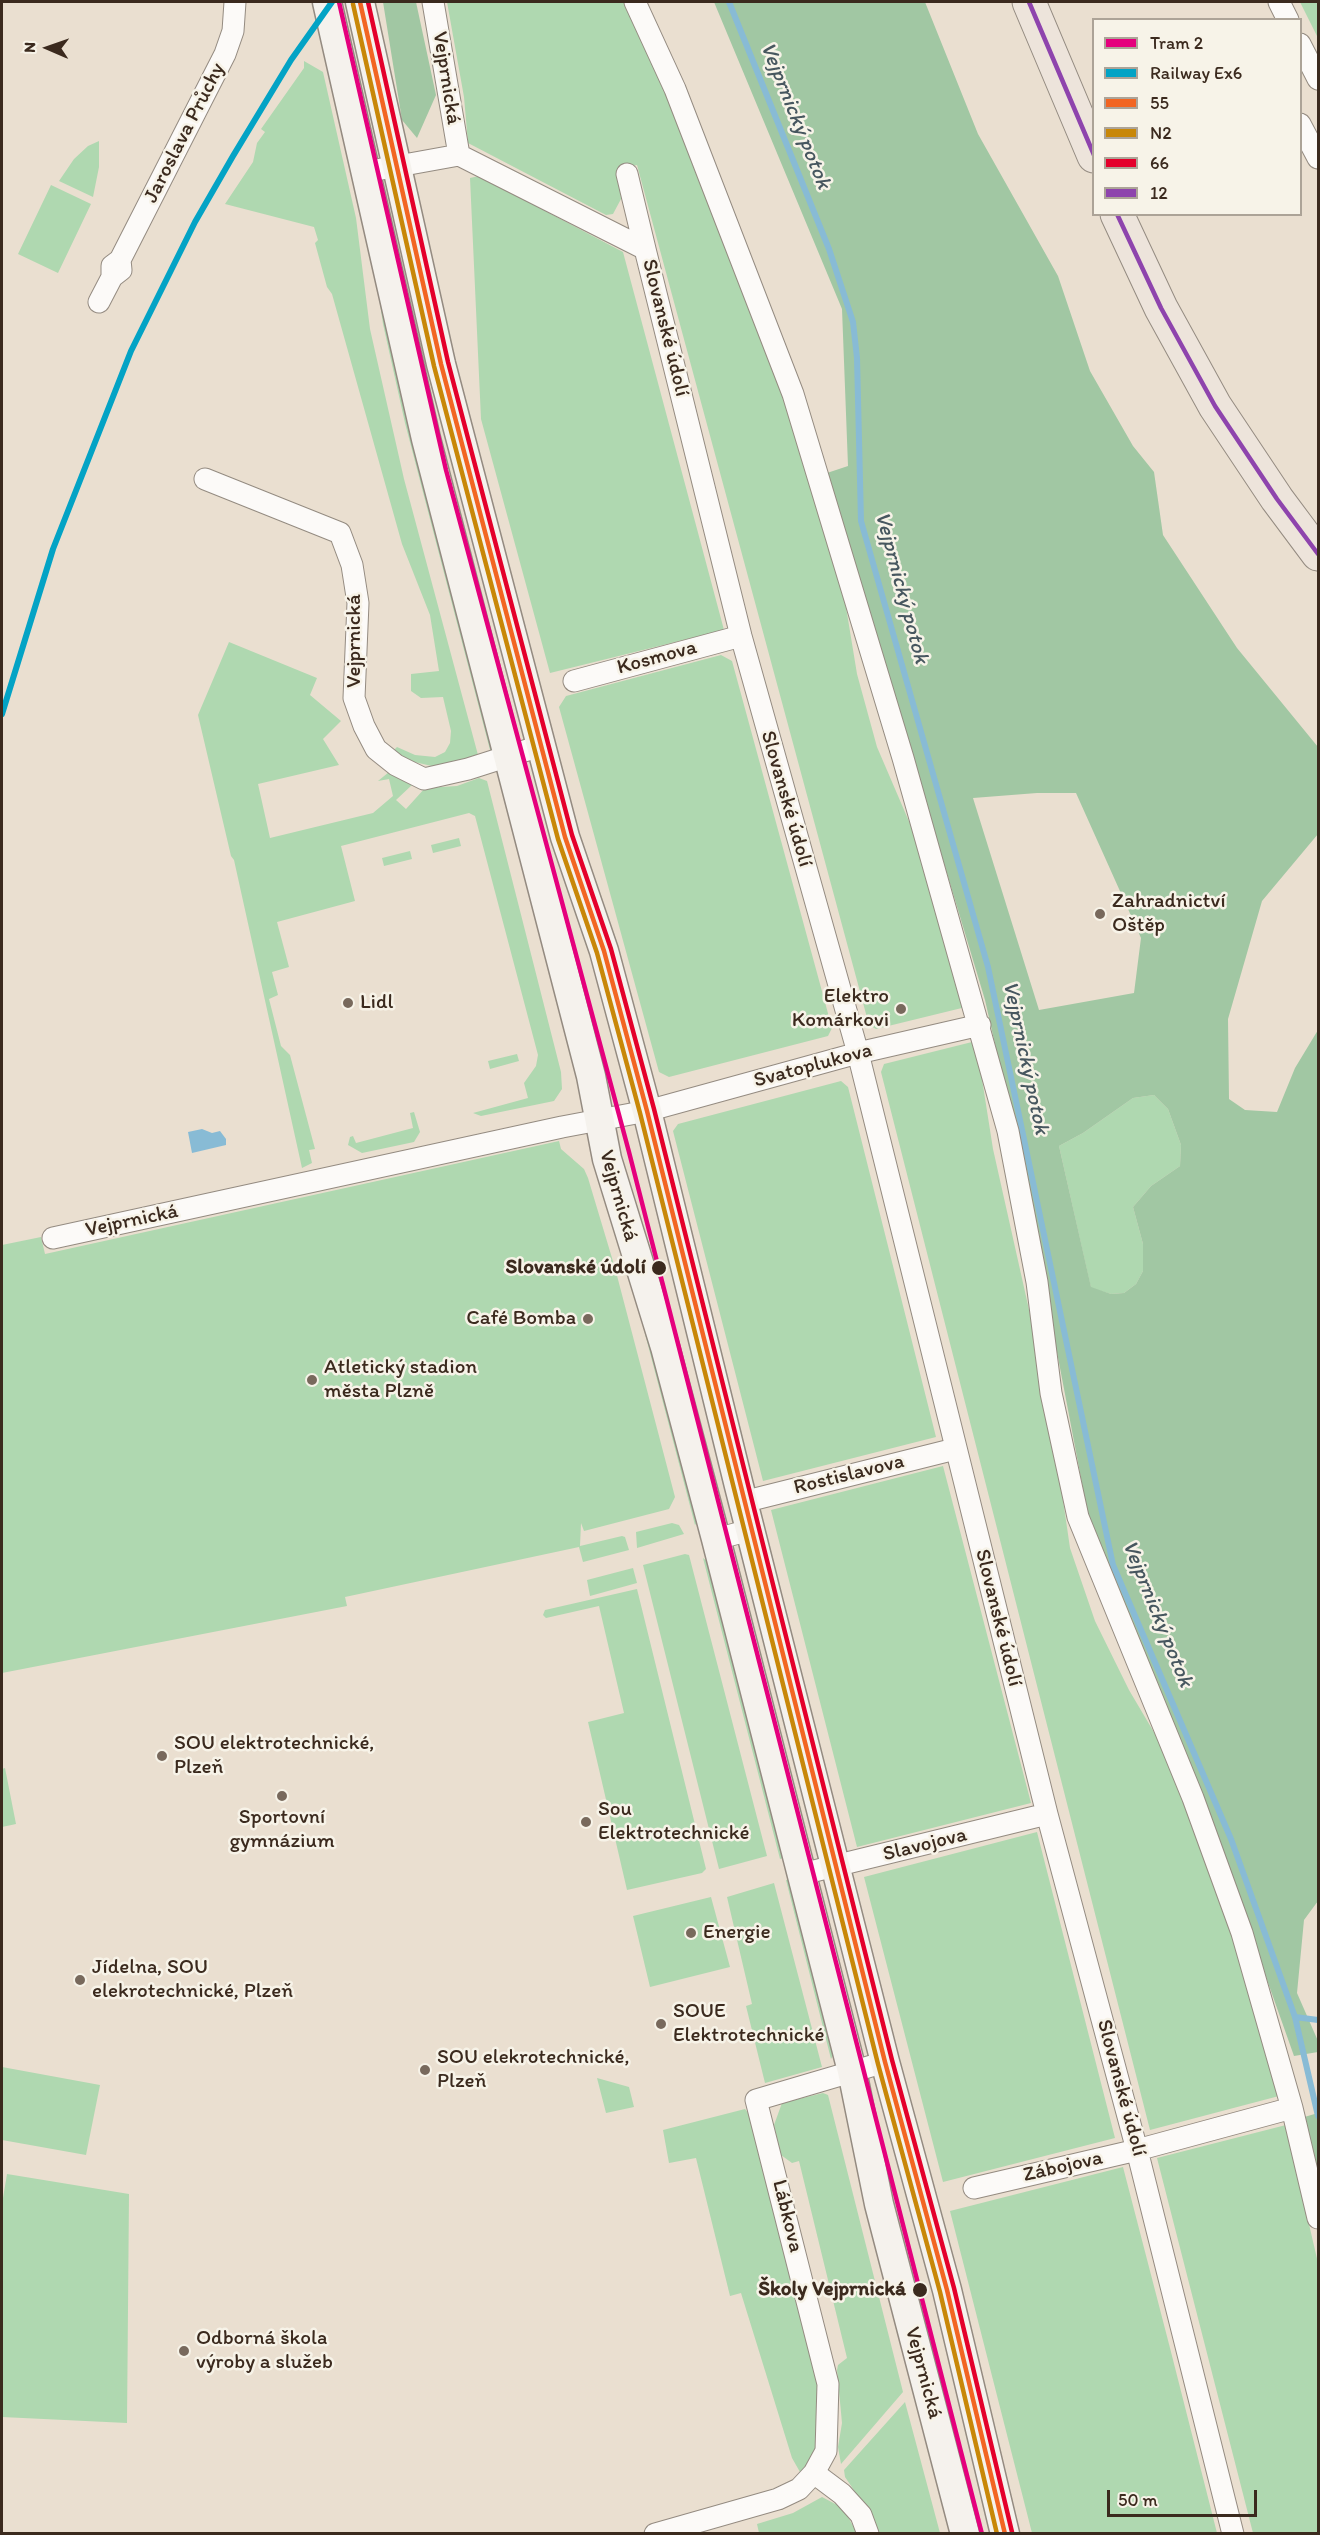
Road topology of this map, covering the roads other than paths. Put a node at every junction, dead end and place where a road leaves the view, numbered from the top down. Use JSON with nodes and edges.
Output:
{"nodes":[{"id":1,"x":236,"y":2,"type":"edge"},
{"id":2,"x":327,"y":2,"type":"edge"},
{"id":3,"x":360,"y":2,"type":"edge"},
{"id":4,"x":433,"y":2,"type":"edge"},
{"id":5,"x":635,"y":2,"type":"edge"},
{"id":6,"x":1029,"y":2,"type":"edge"},
{"id":7,"x":1045,"y":2,"type":"edge"},
{"id":8,"x":1279,"y":2,"type":"edge"},
{"id":9,"x":1287,"y":18,"type":"edge"},
{"id":10,"x":1302,"y":53,"type":"edge"},
{"id":11,"x":1318,"y":79,"type":"edge"},
{"id":12,"x":1302,"y":128,"type":"edge"},
{"id":13,"x":1088,"y":142,"type":"edge"},
{"id":14,"x":459,"y":154,"type":"junction"},
{"id":15,"x":1318,"y":158,"type":"edge"},
{"id":16,"x":395,"y":166,"type":"junction"},
{"id":17,"x":365,"y":172,"type":"junction"},
{"id":18,"x":627,"y":174,"type":"dead end"},
{"id":19,"x":1118,"y":216,"type":"edge"},
{"id":20,"x":645,"y":249,"type":"junction"},
{"id":21,"x":99,"y":302,"type":"dead end"},
{"id":22,"x":205,"y":479,"type":"dead end"},
{"id":23,"x":1318,"y":554,"type":"edge"},
{"id":24,"x":741,"y":636,"type":"junction"},
{"id":25,"x":573,"y":681,"type":"dead end"},
{"id":26,"x":540,"y":746,"type":"junction"},
{"id":27,"x":508,"y":756,"type":"junction"},
{"id":28,"x":980,"y":1025,"type":"junction"},
{"id":29,"x":858,"y":1053,"type":"junction"},
{"id":30,"x":647,"y":1111,"type":"junction"},
{"id":31,"x":598,"y":1120,"type":"junction"},
{"id":32,"x":54,"y":1238,"type":"dead end"},
{"id":33,"x":955,"y":1449,"type":"junction"},
{"id":34,"x":743,"y":1502,"type":"junction"},
{"id":35,"x":750,"y":1530,"type":"junction"},
{"id":36,"x":716,"y":1539,"type":"junction"},
{"id":37,"x":1047,"y":1814,"type":"junction"},
{"id":38,"x":836,"y":1867,"type":"junction"},
{"id":39,"x":802,"y":1874,"type":"junction"},
{"id":40,"x":885,"y":2062,"type":"junction"},
{"id":41,"x":852,"y":2071,"type":"junction"},
{"id":42,"x":1292,"y":2108,"type":"junction"},
{"id":43,"x":1137,"y":2150,"type":"junction"},
{"id":44,"x":974,"y":2188,"type":"dead end"},
{"id":45,"x":1318,"y":2218,"type":"edge"},
{"id":46,"x":814,"y":2473,"type":"junction"},
{"id":47,"x":655,"y":2534,"type":"edge"},
{"id":48,"x":868,"y":2534,"type":"edge"},
{"id":49,"x":965,"y":2534,"type":"edge"},
{"id":50,"x":1005,"y":2534,"type":"edge"},
{"id":51,"x":1233,"y":2534,"type":"edge"}],
"edges":[{"from":1,"to":21,"type":"street","name":"Jaroslava Průchy"},
{"from":2,"to":17,"type":"main road","name":"Vejprnická"},
{"from":3,"to":16,"type":"main road","name":"Vejprnická"},
{"from":4,"to":14,"type":"street","name":"Vejprnická"},
{"from":5,"to":28,"type":"street"},
{"from":6,"to":13,"type":"main road"},
{"from":7,"to":13,"type":"main road"},
{"from":8,"to":9,"type":"street"},
{"from":10,"to":11,"type":"street"},
{"from":12,"to":15,"type":"street"},
{"from":14,"to":16,"type":"street"},
{"from":14,"to":20,"type":"street","name":"Slovanské údolí"},
{"from":16,"to":17,"type":"street"},
{"from":16,"to":26,"type":"main road","name":"Vejprnická"},
{"from":17,"to":27,"type":"main road","name":"Vejprnická"},
{"from":18,"to":20,"type":"street","name":"Slovanské údolí"},
{"from":19,"to":23,"type":"main road"},
{"from":20,"to":24,"type":"street","name":"Slovanské údolí"},
{"from":22,"to":27,"type":"street","name":"Vejprnická"},
{"from":24,"to":25,"type":"street","name":"Kosmova"},
{"from":24,"to":29,"type":"street","name":"Slovanské údolí"},
{"from":26,"to":27,"type":"street","name":"Vejprnická"},
{"from":26,"to":30,"type":"main road","name":"Vejprnická"},
{"from":27,"to":31,"type":"main road","name":"Vejprnická"},
{"from":28,"to":29,"type":"street","name":"Svatoplukova"},
{"from":28,"to":42,"type":"street"},
{"from":29,"to":30,"type":"street","name":"Svatoplukova"},
{"from":29,"to":33,"type":"street","name":"Slovanské údolí"},
{"from":30,"to":31,"type":"street","name":"Vejprnická"},
{"from":30,"to":34,"type":"main road","name":"Vejprnická"},
{"from":31,"to":32,"type":"street","name":"Vejprnická"},
{"from":31,"to":36,"type":"main road","name":"Vejprnická"},
{"from":33,"to":34,"type":"street","name":"Rostislavova"},
{"from":33,"to":37,"type":"street","name":"Slovanské údolí"},
{"from":34,"to":35,"type":"main road","name":"Vejprnická"},
{"from":35,"to":36,"type":"street"},
{"from":35,"to":38,"type":"main road","name":"Vejprnická"},
{"from":36,"to":39,"type":"main road","name":"Vejprnická"},
{"from":37,"to":38,"type":"street","name":"Slavojova"},
{"from":37,"to":43,"type":"street","name":"Slovanské údolí"},
{"from":38,"to":39,"type":"street","name":"Slavojova"},
{"from":38,"to":40,"type":"main road","name":"Vejprnická"},
{"from":39,"to":41,"type":"main road","name":"Vejprnická"},
{"from":40,"to":41,"type":"street"},
{"from":40,"to":50,"type":"main road","name":"Vejprnická"},
{"from":41,"to":46,"type":"street","name":"Lábkova"},
{"from":41,"to":49,"type":"main road","name":"Vejprnická"},
{"from":42,"to":43,"type":"street","name":"Zábojova"},
{"from":42,"to":45,"type":"street"},
{"from":43,"to":44,"type":"street","name":"Zábojova"},
{"from":43,"to":51,"type":"street","name":"Slovanské údolí"},
{"from":46,"to":47,"type":"street","name":"Lábkova"},
{"from":46,"to":48,"type":"street"}]}
